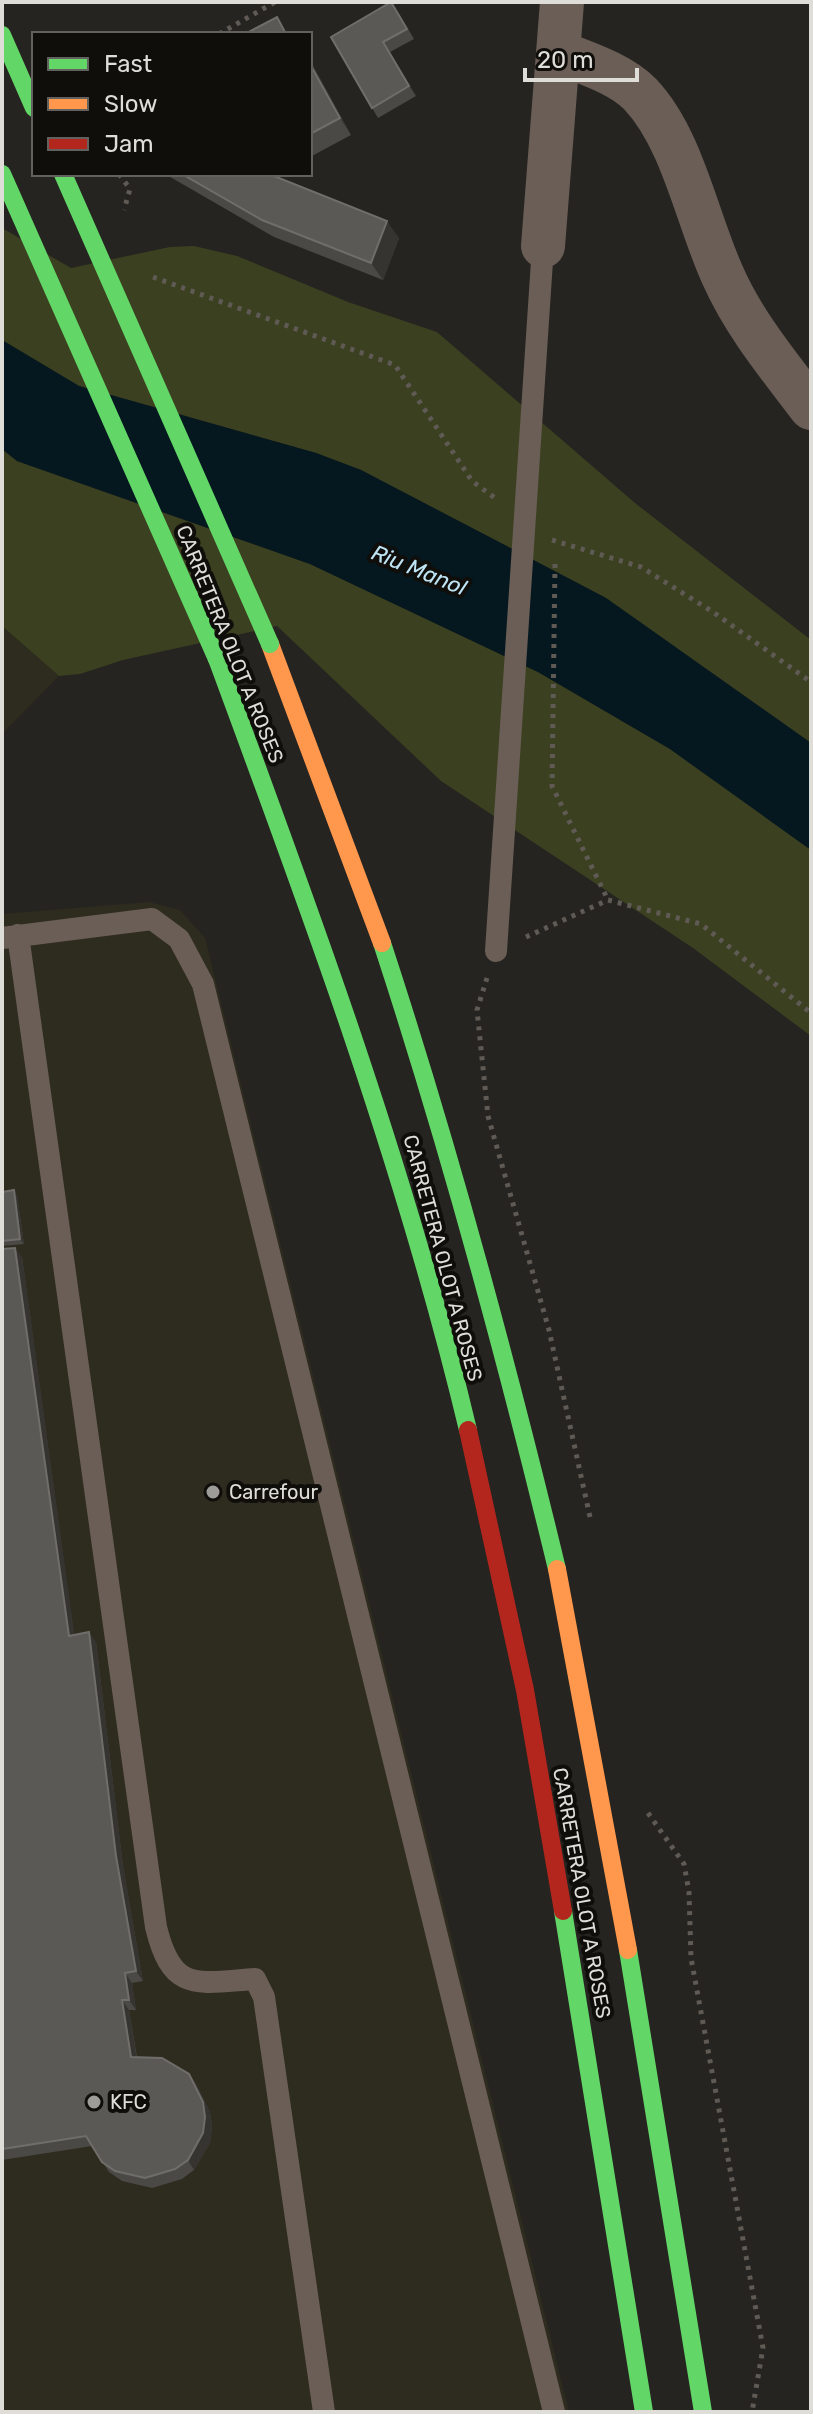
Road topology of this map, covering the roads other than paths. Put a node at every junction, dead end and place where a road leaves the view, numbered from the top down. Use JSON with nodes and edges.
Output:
{"nodes":[{"id":1,"x":562,"y":2,"type":"edge"},
{"id":2,"x":2,"y":35,"type":"edge"},
{"id":3,"x":558,"y":52,"type":"junction"},
{"id":4,"x":32,"y":103,"type":"edge"},
{"id":5,"x":2,"y":174,"type":"edge"},
{"id":6,"x":64,"y":176,"type":"edge"},
{"id":7,"x":543,"y":246,"type":"joint"},
{"id":8,"x":811,"y":408,"type":"edge"},
{"id":9,"x":10,"y":937,"type":"edge"},
{"id":10,"x":496,"y":951,"type":"road end"},
{"id":11,"x":324,"y":2412,"type":"edge"},
{"id":12,"x":554,"y":2412,"type":"edge"},
{"id":13,"x":644,"y":2412,"type":"edge"},
{"id":14,"x":703,"y":2412,"type":"edge"}],
"edges":[{"from":1,"to":3,"type":"street"},
{"from":2,"to":4,"type":"highway"},
{"from":3,"to":7,"type":"street"},
{"from":3,"to":8,"type":"street"},
{"from":5,"to":13,"type":"highway","name":"CARRETERA OLOT A ROSES","bridge":true},
{"from":6,"to":14,"type":"highway","name":"CARRETERA OLOT A ROSES","bridge":true},
{"from":7,"to":10,"type":"lane","bridge":true},
{"from":9,"to":11,"type":"lane"},
{"from":9,"to":12,"type":"lane"}]}
